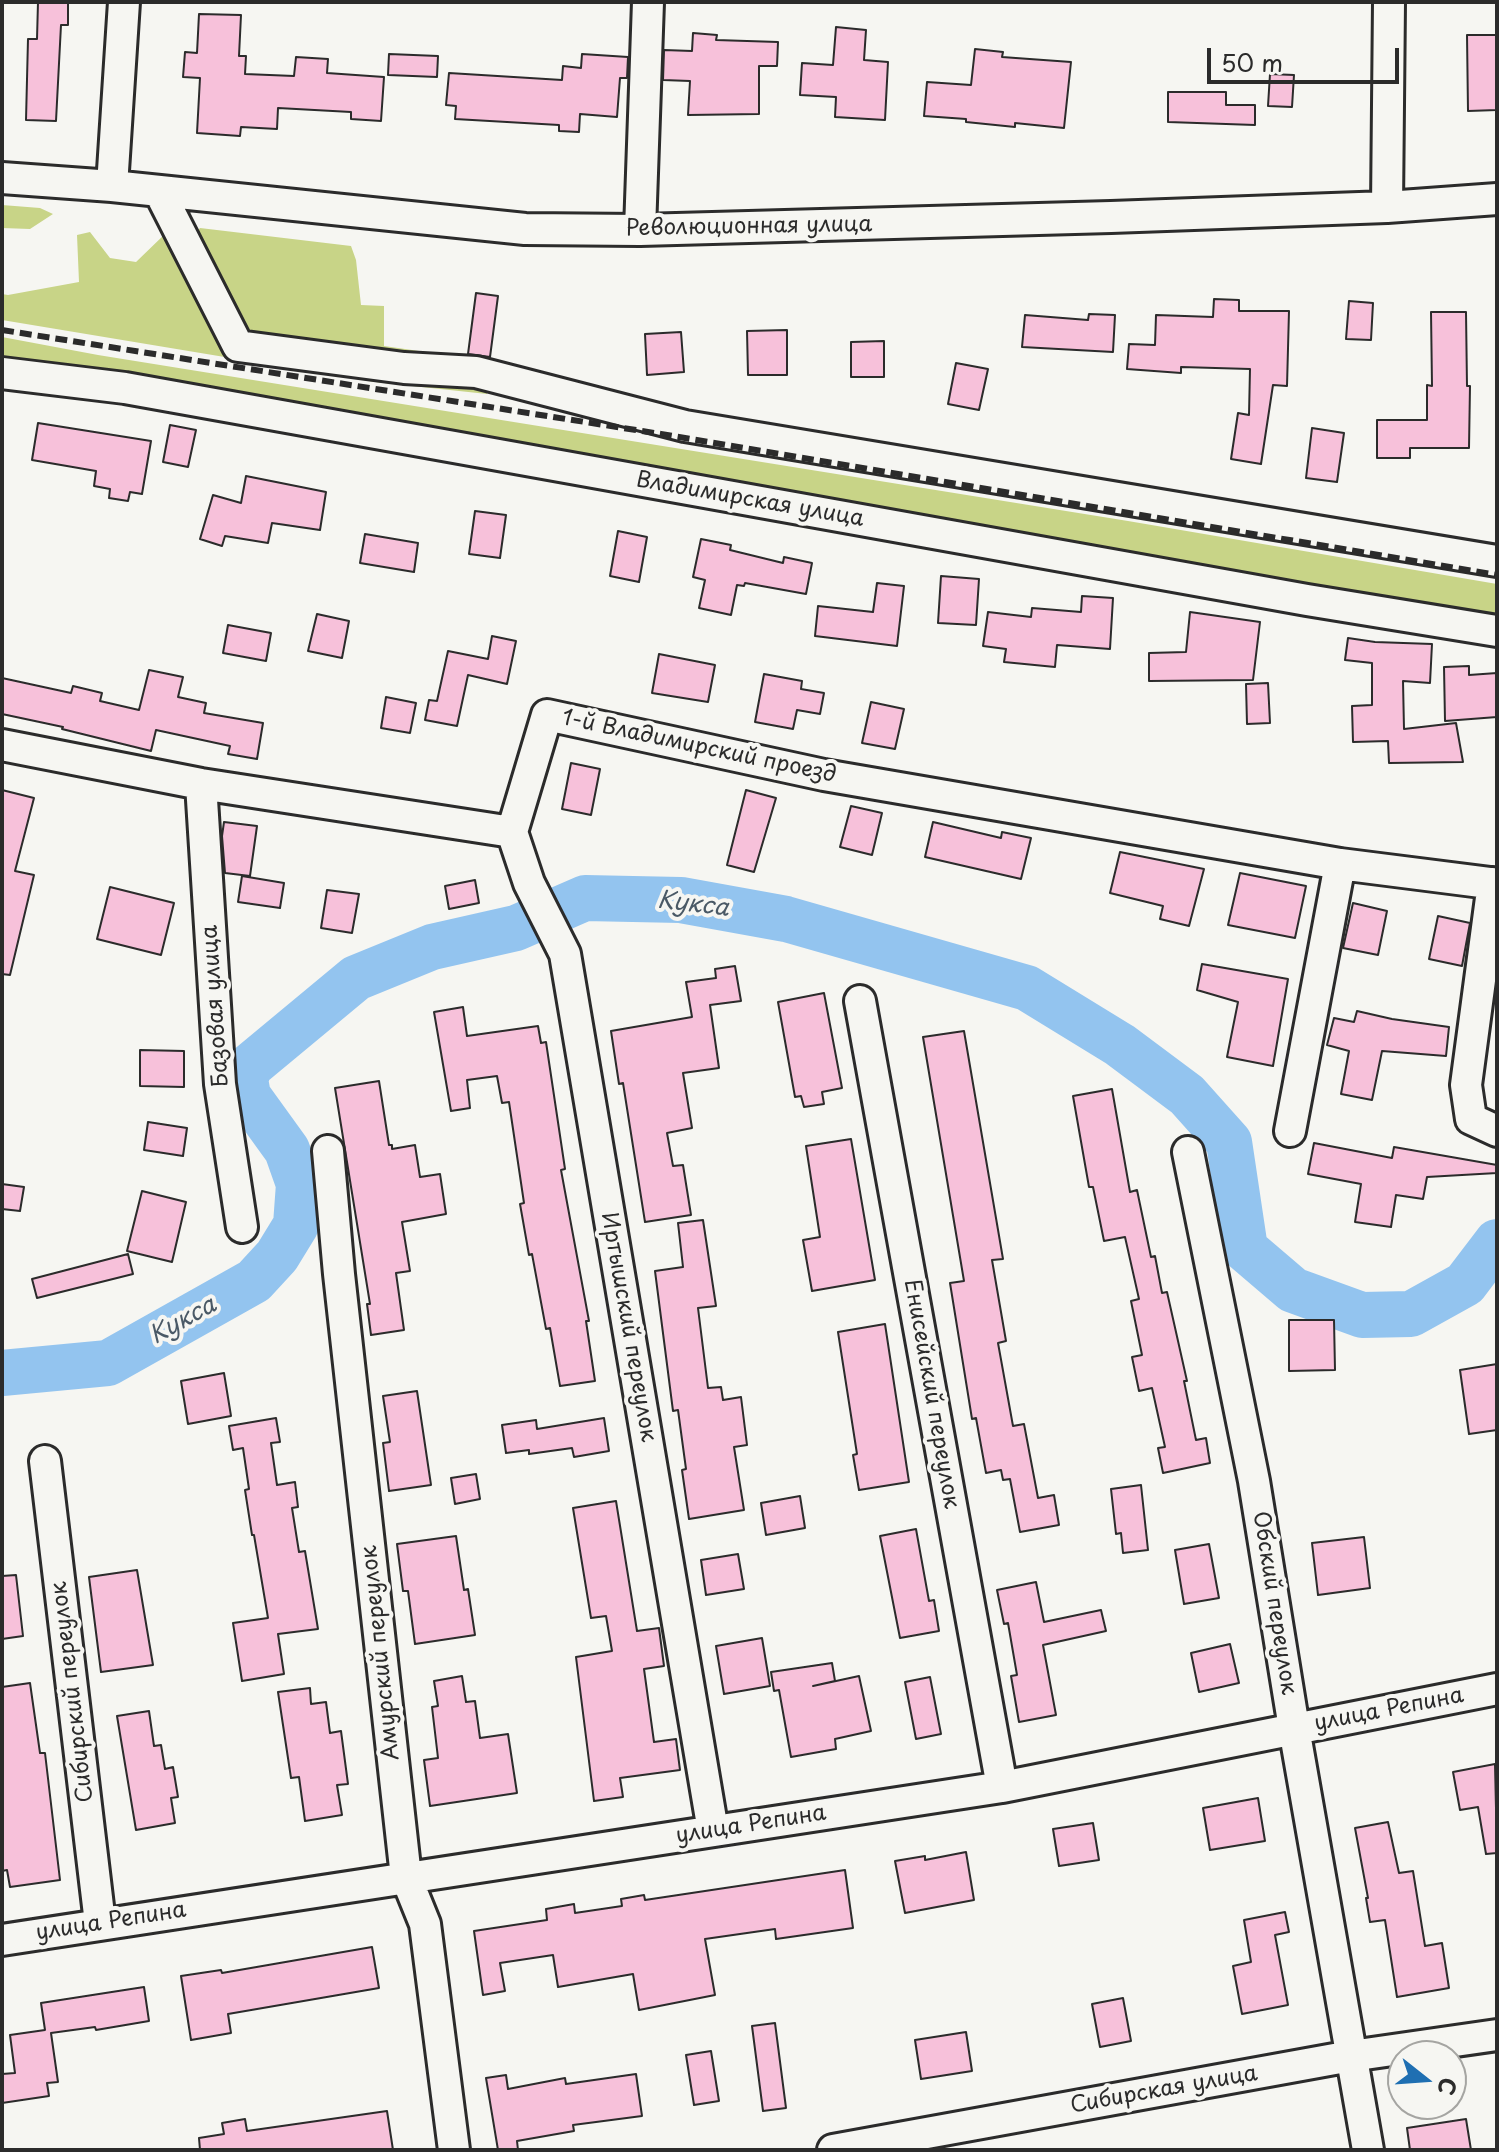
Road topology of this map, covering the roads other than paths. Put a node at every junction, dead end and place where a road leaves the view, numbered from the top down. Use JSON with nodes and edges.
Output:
{"nodes":[{"id":1,"x":124,"y":2,"type":"edge"},
{"id":2,"x":648,"y":2,"type":"edge"},
{"id":3,"x":1389,"y":2,"type":"edge"},
{"id":4,"x":2,"y":178,"type":"edge"},
{"id":5,"x":112,"y":186,"type":"junction"},
{"id":6,"x":159,"y":191,"type":"junction"},
{"id":7,"x":1497,"y":199,"type":"edge"},
{"id":8,"x":1387,"y":207,"type":"junction"},
{"id":9,"x":640,"y":230,"type":"junction"},
{"id":10,"x":2,"y":373,"type":"edge"},
{"id":11,"x":1497,"y":561,"type":"edge"},
{"id":12,"x":1497,"y":631,"type":"edge"},
{"id":13,"x":2,"y":745,"type":"edge"},
{"id":14,"x":201,"y":784,"type":"junction"},
{"id":15,"x":512,"y":832,"type":"junction"},
{"id":16,"x":1340,"y":864,"type":"junction"},
{"id":17,"x":1495,"y":884,"type":"edge"},
{"id":18,"x":860,"y":1001,"type":"dead end"},
{"id":19,"x":1484,"y":1125,"type":"edge"},
{"id":20,"x":1290,"y":1131,"type":"dead end"},
{"id":21,"x":328,"y":1151,"type":"dead end"},
{"id":22,"x":1188,"y":1152,"type":"dead end"},
{"id":23,"x":242,"y":1227,"type":"dead end"},
{"id":24,"x":45,"y":1461,"type":"dead end"},
{"id":25,"x":1497,"y":1689,"type":"edge"},
{"id":26,"x":1294,"y":1728,"type":"junction"},
{"id":27,"x":1002,"y":1787,"type":"junction"},
{"id":28,"x":713,"y":1831,"type":"junction"},
{"id":29,"x":406,"y":1877,"type":"junction"},
{"id":30,"x":100,"y":1923,"type":"junction"},
{"id":31,"x":2,"y":1940,"type":"edge"},
{"id":32,"x":1497,"y":2035,"type":"edge"},
{"id":33,"x":1351,"y":2056,"type":"junction"},
{"id":34,"x":454,"y":2150,"type":"edge"},
{"id":35,"x":833,"y":2150,"type":"edge"},
{"id":36,"x":1368,"y":2150,"type":"edge"}],
"edges":[{"from":1,"to":5,"type":"street"},
{"from":2,"to":9,"type":"street"},
{"from":3,"to":8,"type":"street"},
{"from":4,"to":5,"type":"street","name":"Революционная улица"},
{"from":5,"to":6,"type":"street","name":"Революционная улица"},
{"from":6,"to":9,"type":"street","name":"Революционная улица"},
{"from":6,"to":11,"type":"street"},
{"from":7,"to":8,"type":"street","name":"Революционная улица"},
{"from":8,"to":9,"type":"street","name":"Революционная улица"},
{"from":10,"to":12,"type":"street","name":"Владимирская улица"},
{"from":13,"to":14,"type":"street"},
{"from":14,"to":15,"type":"street"},
{"from":14,"to":23,"type":"street","name":"Базовая улица"},
{"from":15,"to":16,"type":"street","name":"1-й Владимирский проезд"},
{"from":15,"to":28,"type":"street","name":"Иртышский переулок"},
{"from":16,"to":17,"type":"street","name":"1-й Владимирский проезд"},
{"from":16,"to":20,"type":"street"},
{"from":17,"to":19,"type":"street","name":"1-й Владимирский проезд"},
{"from":18,"to":27,"type":"street","name":"Енисейский переулок"},
{"from":21,"to":29,"type":"street","name":"Амурский переулок"},
{"from":22,"to":26,"type":"street","name":"Обский переулок"},
{"from":24,"to":30,"type":"street","name":"Сибирский переулок"},
{"from":25,"to":26,"type":"street","name":"улица Репина"},
{"from":26,"to":27,"type":"street","name":"улица Репина"},
{"from":26,"to":33,"type":"street","name":"Обский переулок"},
{"from":27,"to":28,"type":"street","name":"улица Репина"},
{"from":28,"to":29,"type":"street","name":"улица Репина"},
{"from":29,"to":30,"type":"street","name":"улица Репина"},
{"from":29,"to":34,"type":"street","name":"Амурский переулок"},
{"from":30,"to":31,"type":"street","name":"улица Репина"},
{"from":32,"to":33,"type":"street","name":"Сибирская улица"},
{"from":33,"to":35,"type":"street","name":"Сибирская улица"},
{"from":33,"to":36,"type":"street","name":"Обский переулок"}]}
